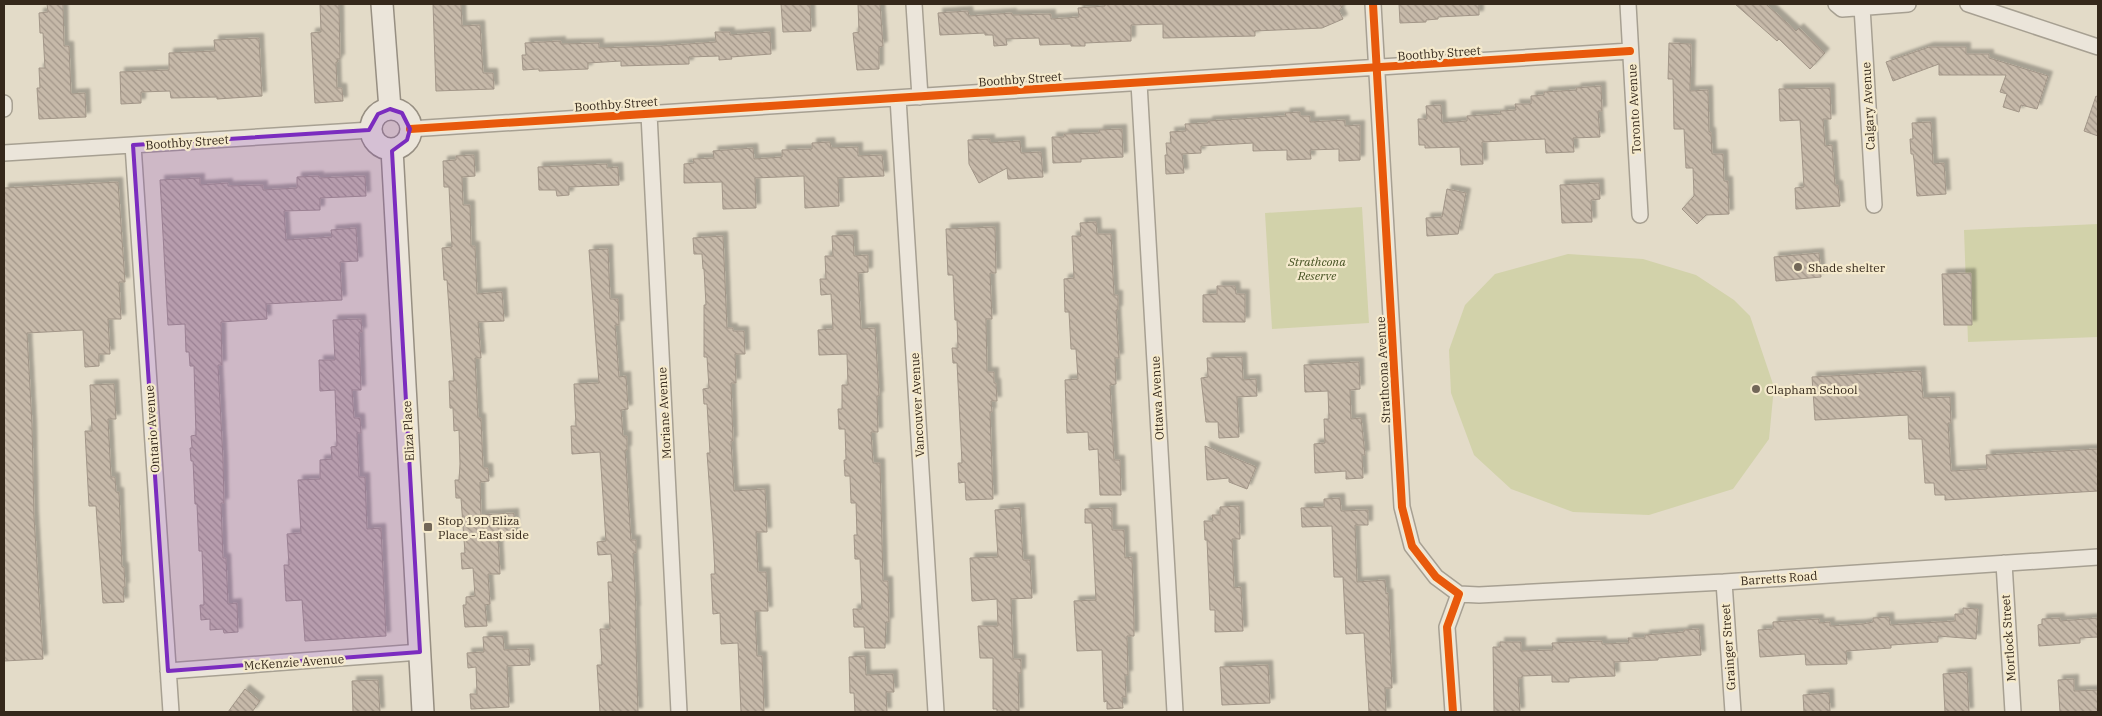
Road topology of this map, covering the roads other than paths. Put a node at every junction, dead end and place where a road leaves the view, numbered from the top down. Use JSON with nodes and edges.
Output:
{"nodes":[{"id":1,"x":382,"y":4,"type":"edge"},
{"id":2,"x":914,"y":4,"type":"edge"},
{"id":3,"x":1373,"y":4,"type":"edge"},
{"id":4,"x":1628,"y":4,"type":"edge"},
{"id":5,"x":1836,"y":4,"type":"edge"},
{"id":6,"x":1908,"y":4,"type":"edge"},
{"id":7,"x":1968,"y":4,"type":"edge"},
{"id":8,"x":1862,"y":7,"type":"junction"},
{"id":9,"x":2098,"y":47,"type":"edge"},
{"id":10,"x":1630,"y":52,"type":"junction"},
{"id":11,"x":1377,"y":68,"type":"junction"},
{"id":12,"x":1139,"y":83,"type":"junction"},
{"id":13,"x":920,"y":97,"type":"junction"},
{"id":14,"x":898,"y":98,"type":"junction"},
{"id":15,"x":4,"y":104,"type":"edge"},
{"id":16,"x":4,"y":109,"type":"edge"},
{"id":17,"x":390,"y":109,"type":"junction"},
{"id":18,"x":649,"y":114,"type":"junction"},
{"id":19,"x":410,"y":129,"type":"junction"},
{"id":20,"x":371,"y":130,"type":"junction"},
{"id":21,"x":133,"y":145,"type":"junction"},
{"id":22,"x":392,"y":149,"type":"junction"},
{"id":23,"x":4,"y":153,"type":"edge"},
{"id":24,"x":1874,"y":205,"type":"dead end"},
{"id":25,"x":1640,"y":215,"type":"dead end"},
{"id":26,"x":2098,"y":557,"type":"edge"},
{"id":27,"x":2004,"y":563,"type":"junction"},
{"id":28,"x":1724,"y":582,"type":"junction"},
{"id":29,"x":1459,"y":594,"type":"junction"},
{"id":30,"x":420,"y":652,"type":"junction"},
{"id":31,"x":168,"y":671,"type":"junction"},
{"id":32,"x":170,"y":712,"type":"edge"},
{"id":33,"x":424,"y":712,"type":"edge"},
{"id":34,"x":679,"y":712,"type":"edge"},
{"id":35,"x":936,"y":712,"type":"edge"},
{"id":36,"x":1175,"y":712,"type":"edge"},
{"id":37,"x":1453,"y":712,"type":"edge"},
{"id":38,"x":1733,"y":712,"type":"edge"},
{"id":39,"x":2013,"y":712,"type":"edge"}],
"edges":[{"from":1,"to":17,"type":"street"},
{"from":2,"to":13,"type":"street"},
{"from":3,"to":11,"type":"street","name":"Strathcona Avenue"},
{"from":4,"to":10,"type":"street","name":"Toronto Avenue"},
{"from":5,"to":8,"type":"street"},
{"from":6,"to":8,"type":"street"},
{"from":7,"to":9,"type":"street"},
{"from":8,"to":24,"type":"street","name":"Calgary Avenue"},
{"from":10,"to":11,"type":"street","name":"Boothby Street"},
{"from":10,"to":25,"type":"street","name":"Toronto Avenue"},
{"from":11,"to":12,"type":"street","name":"Boothby Street"},
{"from":11,"to":29,"type":"street","name":"Strathcona Avenue"},
{"from":12,"to":13,"type":"street","name":"Boothby Street"},
{"from":12,"to":36,"type":"street","name":"Ottawa Avenue"},
{"from":13,"to":14,"type":"street","name":"Boothby Street"},
{"from":14,"to":18,"type":"street","name":"Boothby Street"},
{"from":14,"to":35,"type":"street","name":"Vancouver Avenue"},
{"from":15,"to":16,"type":"street"},
{"from":17,"to":19,"type":"street"},
{"from":17,"to":20,"type":"street"},
{"from":18,"to":19,"type":"street","name":"Boothby Street"},
{"from":18,"to":34,"type":"street","name":"Moriane Avenue"},
{"from":19,"to":22,"type":"street"},
{"from":20,"to":21,"type":"street","name":"Boothby Street"},
{"from":20,"to":22,"type":"street"},
{"from":21,"to":23,"type":"street","name":"Boothby Street"},
{"from":21,"to":31,"type":"street","name":"Ontario Avenue"},
{"from":22,"to":30,"type":"street","name":"Eliza Place"},
{"from":26,"to":27,"type":"street","name":"Barretts Road"},
{"from":27,"to":28,"type":"street","name":"Barretts Road"},
{"from":27,"to":39,"type":"street","name":"Mortlock Street"},
{"from":28,"to":29,"type":"street","name":"Barretts Road"},
{"from":28,"to":38,"type":"street","name":"Grainger Street"},
{"from":29,"to":37,"type":"street"},
{"from":30,"to":31,"type":"street","name":"McKenzie Avenue"},
{"from":30,"to":33,"type":"street","name":"Eliza Place"},
{"from":31,"to":32,"type":"street","name":"Ontario Avenue"}]}
